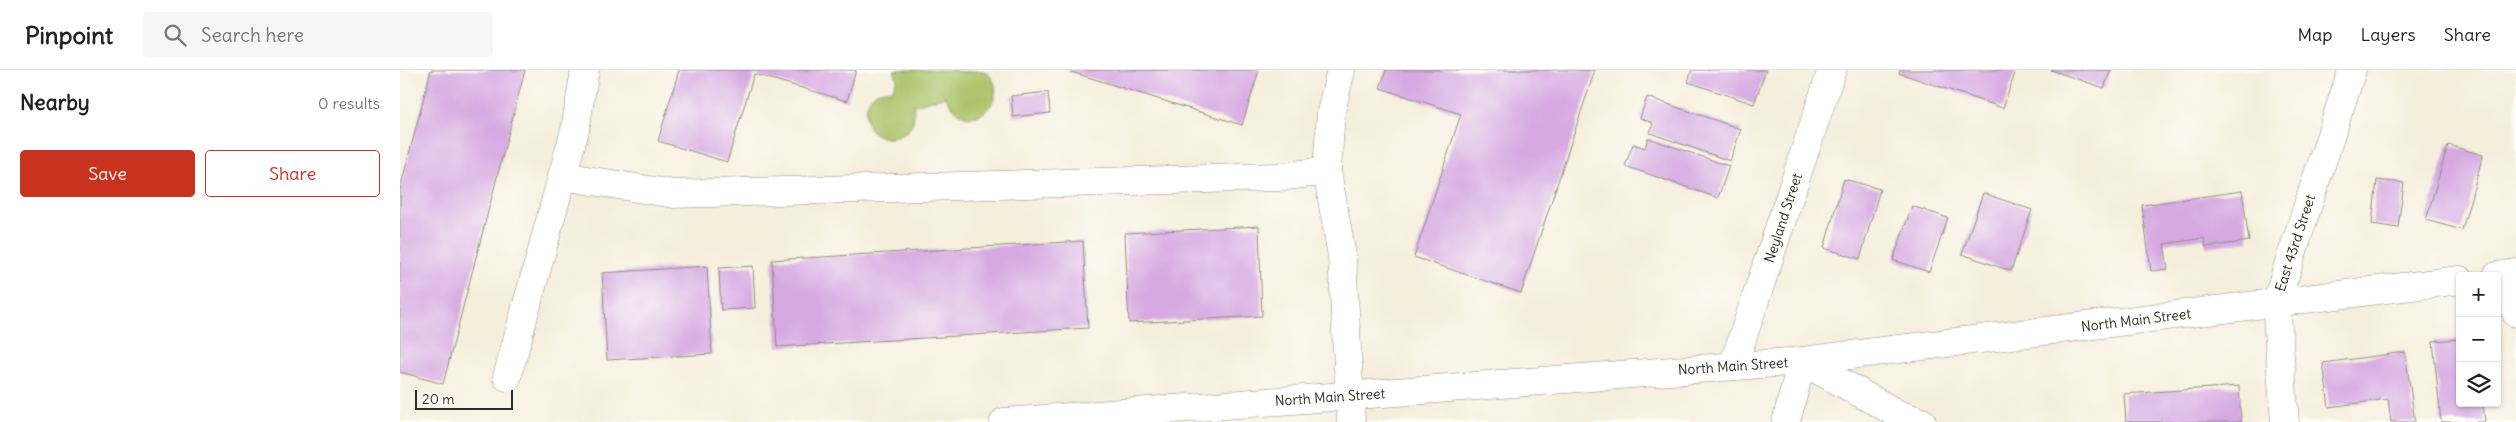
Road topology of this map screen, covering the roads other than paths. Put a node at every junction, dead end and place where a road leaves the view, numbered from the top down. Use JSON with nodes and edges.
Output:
{"nodes":[{"id":1,"x":585,"y":70,"type":"edge"},
{"id":2,"x":1341,"y":70,"type":"edge"},
{"id":3,"x":1832,"y":70,"type":"edge"},
{"id":4,"x":2352,"y":70,"type":"edge"},
{"id":5,"x":1327,"y":171,"type":"junction"},
{"id":6,"x":562,"y":176,"type":"junction"},
{"id":7,"x":2508,"y":274,"type":"edge"},
{"id":8,"x":2456,"y":280,"type":"edge"},
{"id":9,"x":2276,"y":303,"type":"junction"},
{"id":10,"x":2516,"y":312,"type":"edge"},
{"id":11,"x":1802,"y":361,"type":"junction"},
{"id":12,"x":1734,"y":366,"type":"junction"},
{"id":13,"x":507,"y":377,"type":"dead end"},
{"id":14,"x":1350,"y":409,"type":"edge"},
{"id":15,"x":1034,"y":421,"type":"edge"},
{"id":16,"x":1004,"y":422,"type":"edge"},
{"id":17,"x":1786,"y":422,"type":"edge"},
{"id":18,"x":1922,"y":422,"type":"edge"},
{"id":19,"x":2285,"y":422,"type":"edge"}],
"edges":[{"from":1,"to":6,"type":"main road"},
{"from":2,"to":5,"type":"main road"},
{"from":3,"to":12,"type":"main road","name":"Neyland Street"},
{"from":4,"to":9,"type":"main road","name":"East 43rd Street"},
{"from":5,"to":6,"type":"main road"},
{"from":5,"to":14,"type":"main road"},
{"from":6,"to":13,"type":"main road"},
{"from":7,"to":10,"type":"main road"},
{"from":8,"to":9,"type":"main road","name":"North Main Street"},
{"from":9,"to":11,"type":"main road","name":"North Main Street"},
{"from":9,"to":19,"type":"main road","name":"East 43rd Street"},
{"from":11,"to":12,"type":"main road","name":"North Main Street"},
{"from":11,"to":17,"type":"main road"},
{"from":11,"to":18,"type":"main road"},
{"from":12,"to":14,"type":"main road","name":"North Main Street"},
{"from":14,"to":15,"type":"main road","name":"North Main Street"},
{"from":15,"to":16,"type":"main road","name":"North Main Street"}]}
